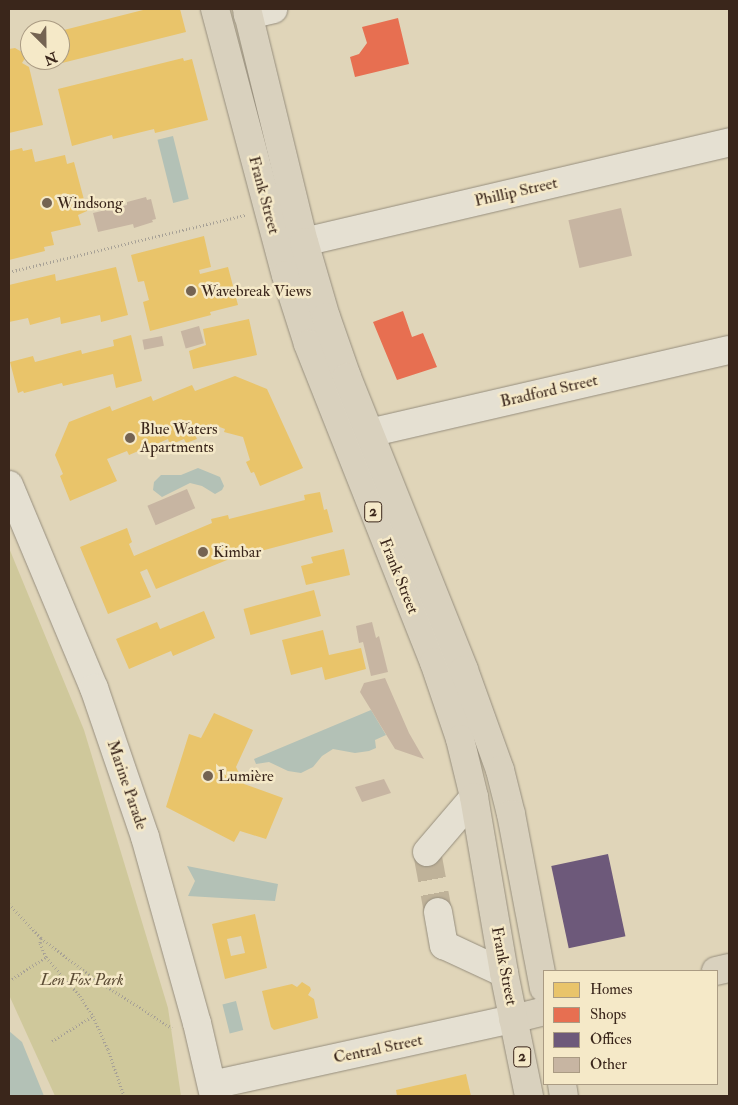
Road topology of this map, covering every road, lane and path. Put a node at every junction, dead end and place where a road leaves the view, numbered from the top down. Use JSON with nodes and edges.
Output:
{"nodes":[{"id":1,"x":214,"y":9,"type":"edge"},
{"id":2,"x":256,"y":11,"type":"edge"},
{"id":3,"x":729,"y":142,"type":"edge"},
{"id":4,"x":268,"y":209,"type":"junction"},
{"id":5,"x":304,"y":242,"type":"junction"},
{"id":6,"x":9,"y":272,"type":"edge"},
{"id":7,"x":729,"y":350,"type":"edge"},
{"id":8,"x":369,"y":433,"type":"junction"},
{"id":9,"x":9,"y":485,"type":"edge"},
{"id":10,"x":474,"y":797,"type":"junction"},
{"id":11,"x":427,"y":852,"type":"dead end"},
{"id":12,"x":9,"y":904,"type":"edge"},
{"id":13,"x":438,"y":912,"type":"tunnel mouth"},
{"id":14,"x":41,"y":938,"type":"junction"},
{"id":15,"x":46,"y":957,"type":"junction"},
{"id":16,"x":504,"y":973,"type":"junction"},
{"id":17,"x":12,"y":979,"type":"dead end"},
{"id":18,"x":543,"y":983,"type":"edge"},
{"id":19,"x":543,"y":1011,"type":"edge"},
{"id":20,"x":93,"y":1016,"type":"junction"},
{"id":21,"x":513,"y":1018,"type":"junction"},
{"id":22,"x":175,"y":1030,"type":"dead end"},
{"id":23,"x":52,"y":1041,"type":"dead end"},
{"id":24,"x":213,"y":1091,"type":"edge"},
{"id":25,"x":124,"y":1096,"type":"edge"},
{"id":26,"x":529,"y":1096,"type":"edge"}],
"edges":[{"from":1,"to":4,"type":"main road","name":"Frank Street","number":"2"},
{"from":2,"to":5,"type":"main road","name":"Frank Street","number":"2"},
{"from":3,"to":5,"type":"street","name":"Phillip Street"},
{"from":4,"to":6,"type":"path"},
{"from":4,"to":10,"type":"main road","name":"Frank Street","number":"2"},
{"from":5,"to":8,"type":"main road","name":"Frank Street","number":"2"},
{"from":7,"to":8,"type":"street","name":"Bradford Street"},
{"from":8,"to":18,"type":"main road","name":"Frank Street","number":"2"},
{"from":9,"to":24,"type":"street","name":"Marine Parade"},
{"from":10,"to":11,"type":"street"},
{"from":10,"to":16,"type":"main road","name":"Frank Street","number":"2"},
{"from":12,"to":14,"type":"path"},
{"from":13,"to":16,"type":"street"},
{"from":14,"to":15,"type":"path"},
{"from":14,"to":22,"type":"path"},
{"from":15,"to":17,"type":"path"},
{"from":15,"to":20,"type":"path"},
{"from":16,"to":21,"type":"main road","name":"Frank Street","number":"2"},
{"from":19,"to":21,"type":"main road","name":"Central Street"},
{"from":20,"to":23,"type":"path"},
{"from":20,"to":25,"type":"path"},
{"from":21,"to":24,"type":"street","name":"Central Street"},
{"from":21,"to":26,"type":"main road","name":"Frank Street","number":"2"}]}
